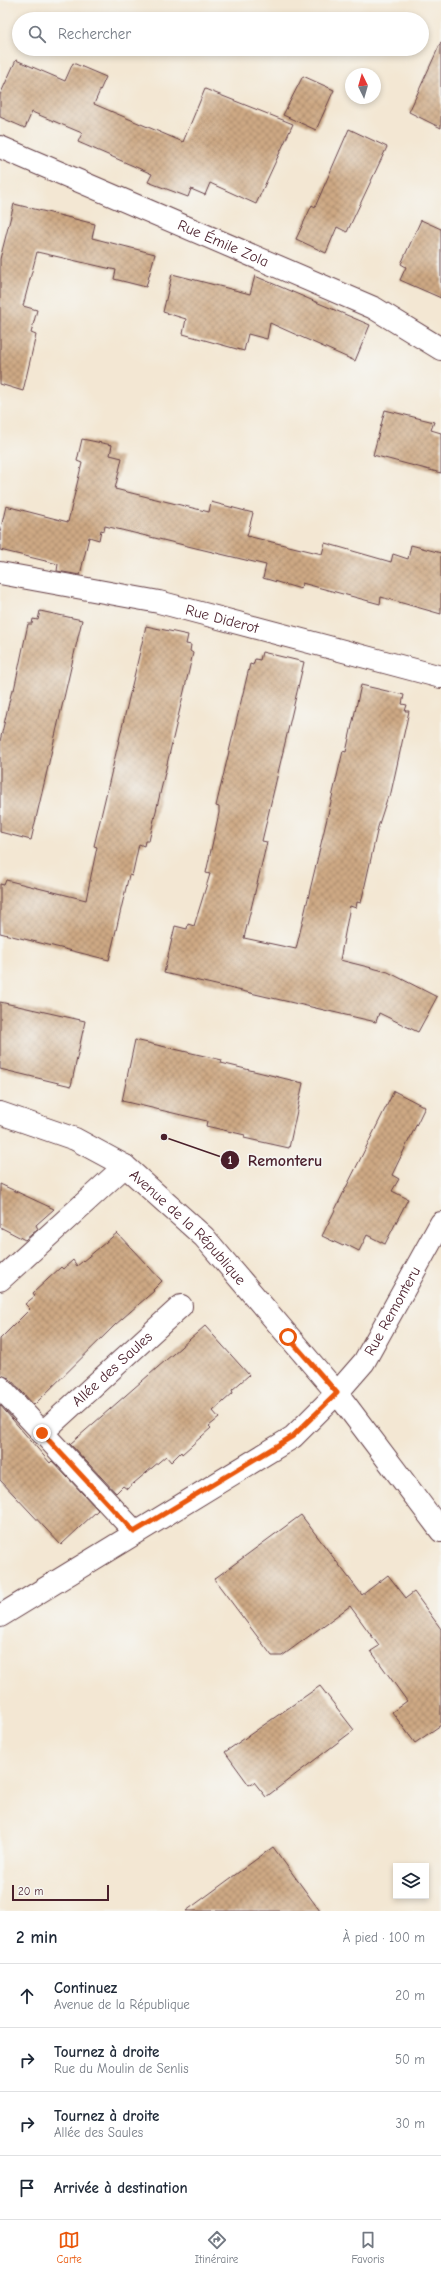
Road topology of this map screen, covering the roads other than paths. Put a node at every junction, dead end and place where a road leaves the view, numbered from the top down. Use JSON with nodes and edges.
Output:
{"nodes":[{"id":1,"x":0,"y":147,"type":"edge"},
{"id":2,"x":441,"y":349,"type":"edge"},
{"id":3,"x":0,"y":573,"type":"edge"},
{"id":4,"x":441,"y":677,"type":"edge"},
{"id":5,"x":0,"y":1113,"type":"edge"},
{"id":6,"x":125,"y":1166,"type":"junction"},
{"id":7,"x":441,"y":1223,"type":"edge"},
{"id":8,"x":0,"y":1280,"type":"edge"},
{"id":9,"x":181,"y":1306,"type":"dead end"},
{"id":10,"x":0,"y":1387,"type":"edge"},
{"id":11,"x":337,"y":1393,"type":"junction"},
{"id":12,"x":42,"y":1433,"type":"junction"},
{"id":13,"x":441,"y":1531,"type":"edge"},
{"id":14,"x":134,"y":1532,"type":"junction"},
{"id":15,"x":0,"y":1616,"type":"edge"}],
"edges":[{"from":1,"to":2,"type":"street","name":"Rue Émile Zola"},
{"from":3,"to":4,"type":"street","name":"Rue Diderot"},
{"from":5,"to":6,"type":"street","name":"Avenue de la République"},
{"from":6,"to":8,"type":"street"},
{"from":6,"to":11,"type":"street","name":"Avenue de la République"},
{"from":7,"to":11,"type":"street","name":"Rue Remonteru"},
{"from":9,"to":12,"type":"street","name":"Allée des Saules"},
{"from":10,"to":12,"type":"street"},
{"from":11,"to":13,"type":"street","name":"Avenue de la République"},
{"from":11,"to":14,"type":"street","name":"Rue Remonteru"},
{"from":12,"to":14,"type":"street"},
{"from":14,"to":15,"type":"street","name":"Rue Remonteru"}]}
